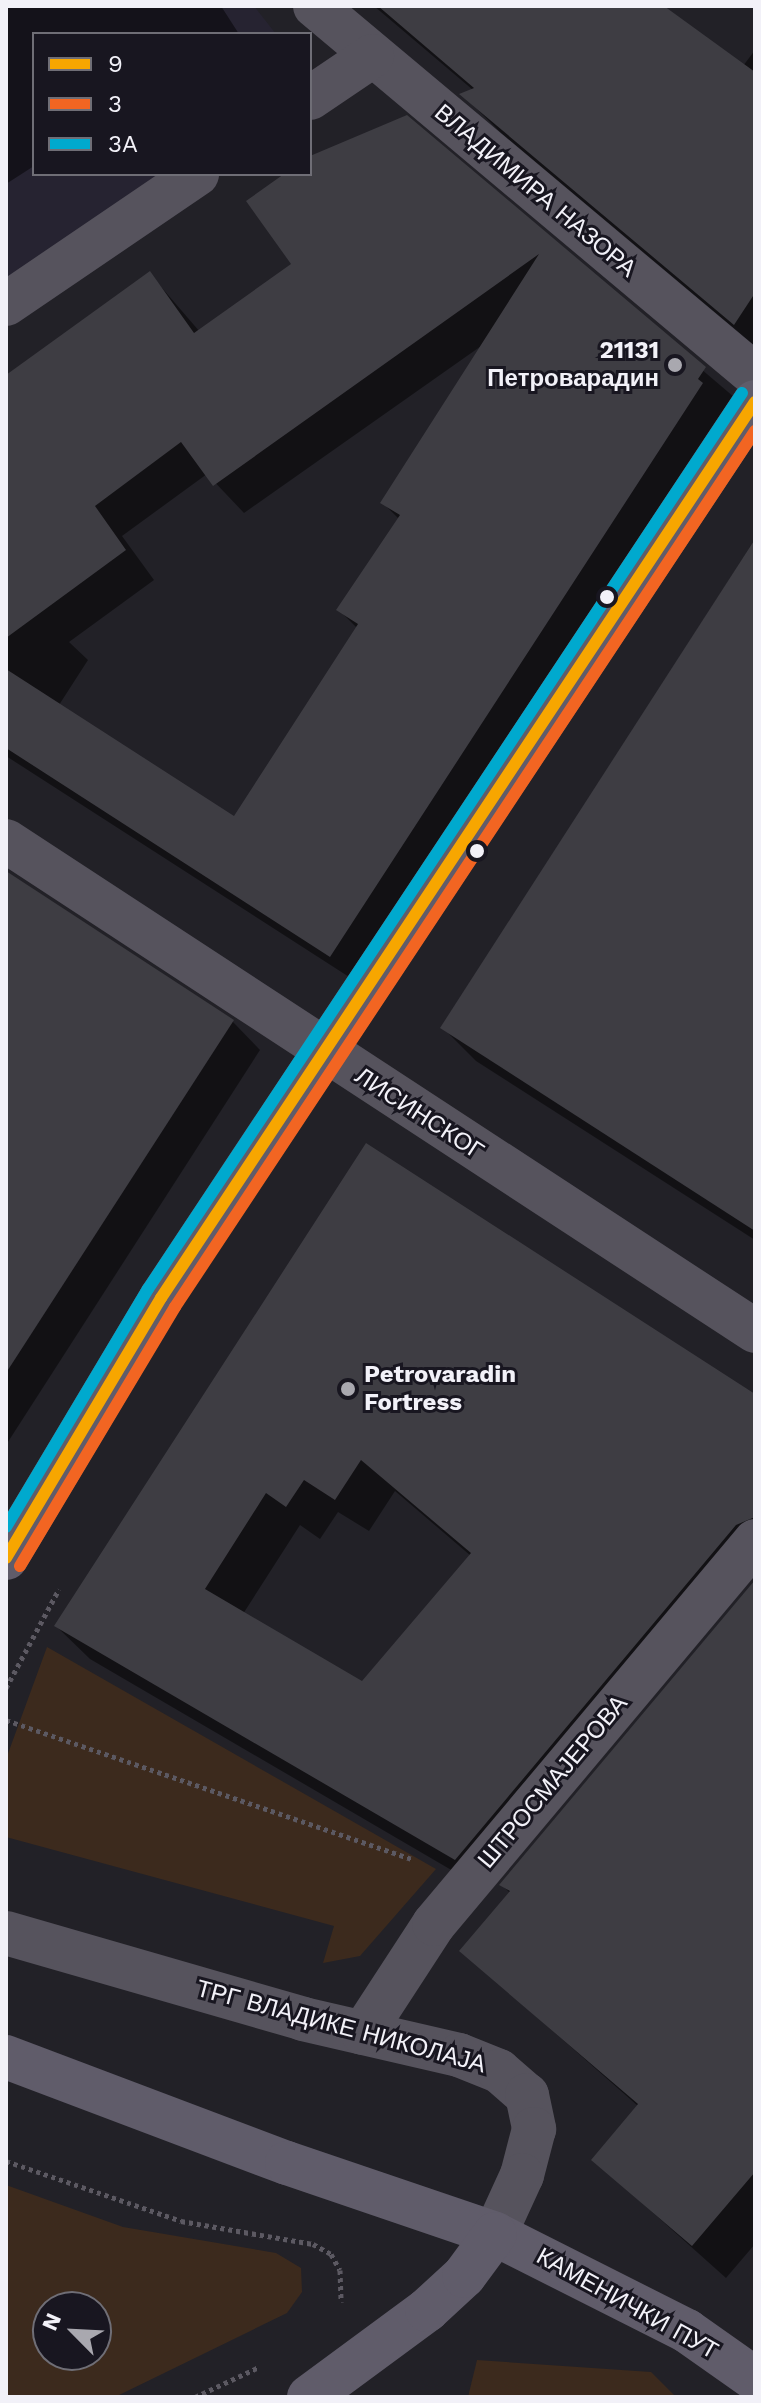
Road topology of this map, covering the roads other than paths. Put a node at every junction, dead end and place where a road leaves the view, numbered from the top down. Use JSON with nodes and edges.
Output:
{"nodes":[{"id":1,"x":315,"y":6,"type":"edge"},
{"id":2,"x":372,"y":56,"type":"junction"},
{"id":3,"x":312,"y":97,"type":"edge"},
{"id":4,"x":194,"y":176,"type":"edge"},
{"id":5,"x":6,"y":304,"type":"edge"},
{"id":6,"x":755,"y":375,"type":"edge"},
{"id":7,"x":755,"y":402,"type":"edge"},
{"id":8,"x":6,"y":841,"type":"edge"},
{"id":9,"x":327,"y":1054,"type":"junction"},
{"id":10,"x":755,"y":1331,"type":"edge"},
{"id":11,"x":755,"y":1541,"type":"edge"},
{"id":12,"x":6,"y":1558,"type":"edge"},
{"id":13,"x":6,"y":1933,"type":"edge"},
{"id":14,"x":363,"y":2033,"type":"junction"},
{"id":15,"x":6,"y":2057,"type":"edge"},
{"id":16,"x":6,"y":2089,"type":"edge"},
{"id":17,"x":100,"y":2094,"type":"junction"},
{"id":18,"x":495,"y":2234,"type":"junction"},
{"id":19,"x":755,"y":2379,"type":"edge"},
{"id":20,"x":309,"y":2397,"type":"edge"}],
"edges":[{"from":1,"to":2,"type":"street","name":"ВЛАДИМИРА НАЗОРА"},
{"from":2,"to":3,"type":"street"},
{"from":2,"to":6,"type":"street","name":"ВЛАДИМИРА НАЗОРА"},
{"from":4,"to":5,"type":"street"},
{"from":7,"to":9,"type":"main road"},
{"from":8,"to":9,"type":"street","name":"ЛИСИНСКОГ"},
{"from":9,"to":10,"type":"street","name":"ЛИСИНСКОГ"},
{"from":9,"to":12,"type":"main road"},
{"from":11,"to":14,"type":"street","name":"ШТРОСМАЈЕРОВА"},
{"from":13,"to":14,"type":"street","name":"ТРГ ВЛАДИКЕ НИКОЛАЈА"},
{"from":14,"to":18,"type":"street","name":"ТРГ ВЛАДИКЕ НИКОЛАЈА"},
{"from":15,"to":17,"type":"main road"},
{"from":16,"to":17,"type":"main road"},
{"from":17,"to":18,"type":"main road"},
{"from":18,"to":19,"type":"main road","name":"КАМЕНИЧКИ ПУТ"},
{"from":18,"to":20,"type":"main road","name":"ТРГ ВЛАДИКЕ НИКОЛАЈА"}]}
